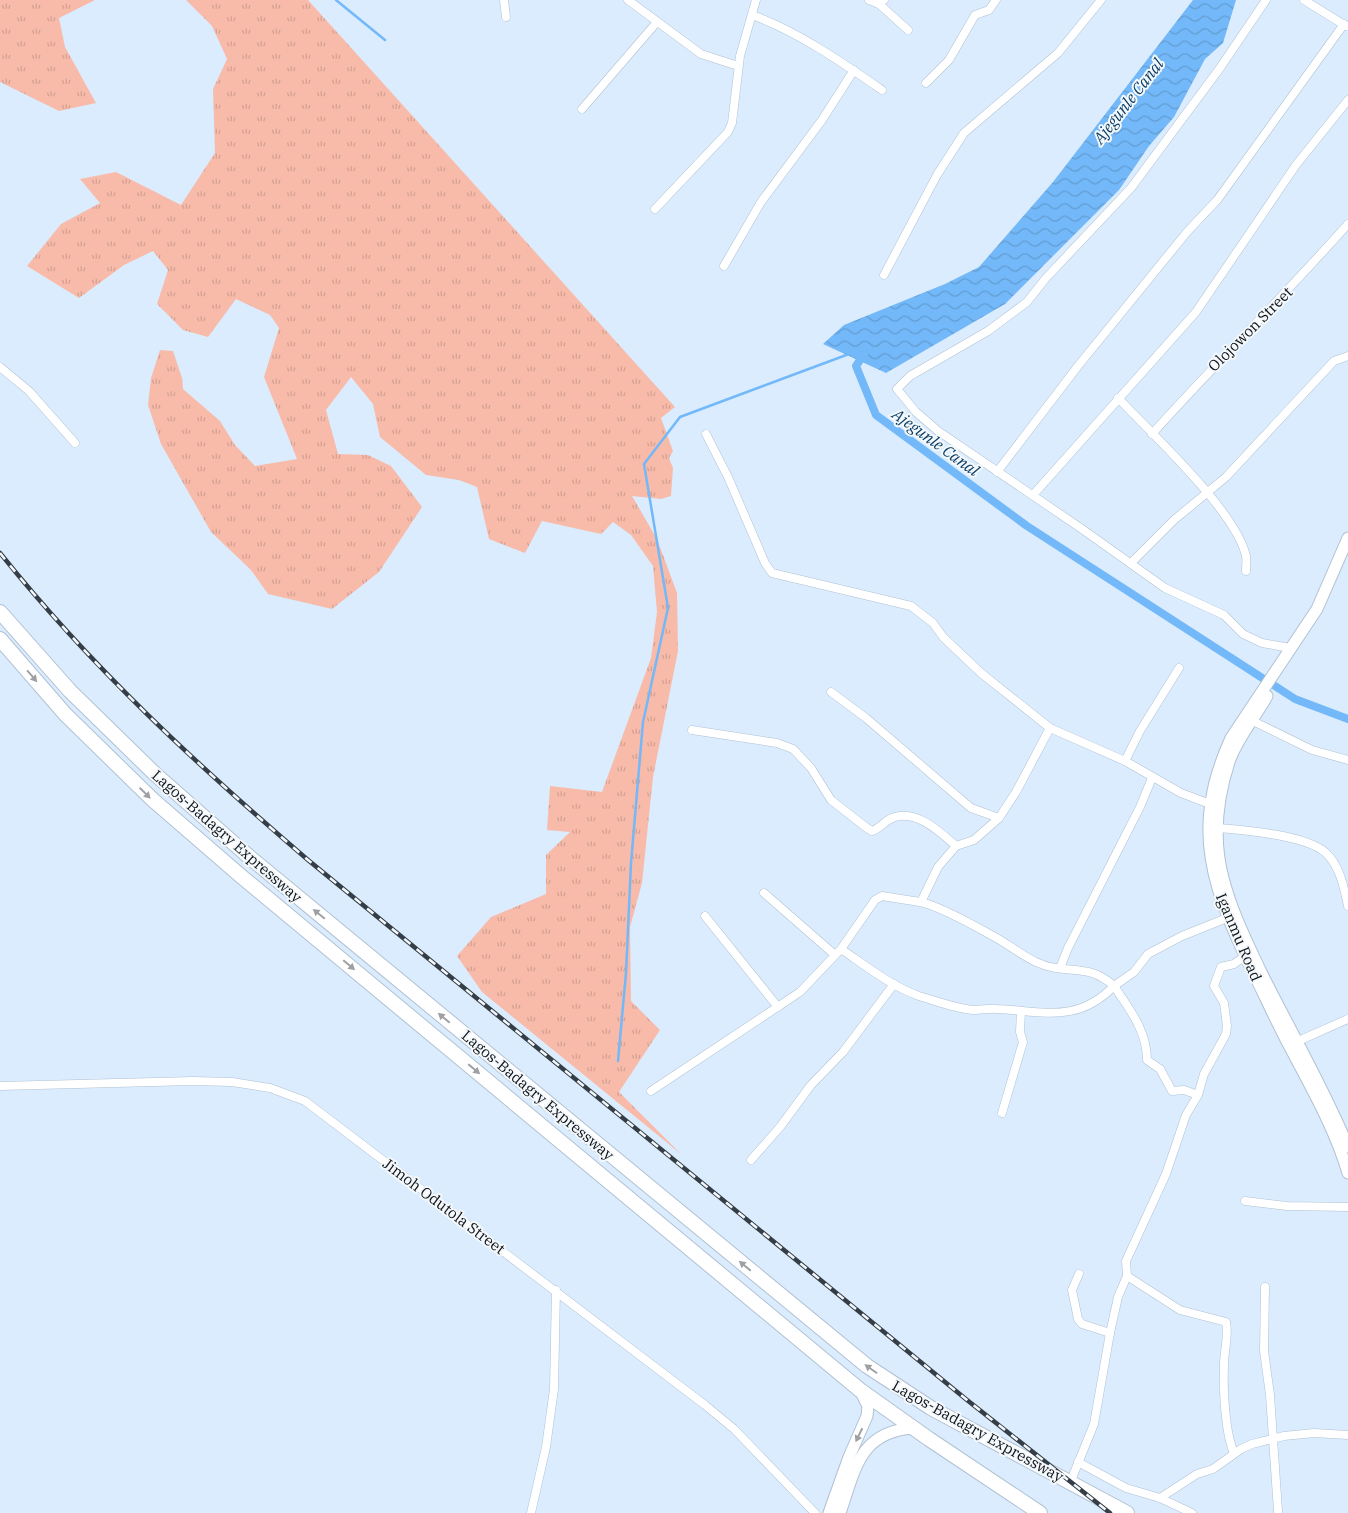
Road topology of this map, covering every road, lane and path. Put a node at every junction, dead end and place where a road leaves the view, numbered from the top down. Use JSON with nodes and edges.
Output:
{"nodes":[{"id":1,"x":504,"y":0,"type":"edge"},
{"id":2,"x":628,"y":0,"type":"edge"},
{"id":3,"x":869,"y":0,"type":"edge"},
{"id":4,"x":996,"y":0,"type":"edge"},
{"id":5,"x":1101,"y":0,"type":"edge"},
{"id":6,"x":1266,"y":0,"type":"edge"},
{"id":7,"x":1304,"y":0,"type":"edge"},
{"id":8,"x":753,"y":1,"type":"edge"},
{"id":9,"x":882,"y":2,"type":"edge"},
{"id":10,"x":752,"y":15,"type":"junction"},
{"id":11,"x":506,"y":17,"type":"dead end"},
{"id":12,"x":657,"y":22,"type":"junction"},
{"id":13,"x":1346,"y":26,"type":"edge"},
{"id":14,"x":908,"y":30,"type":"dead end"},
{"id":15,"x":738,"y":66,"type":"junction"},
{"id":16,"x":854,"y":70,"type":"junction"},
{"id":17,"x":926,"y":83,"type":"dead end"},
{"id":18,"x":882,"y":90,"type":"dead end"},
{"id":19,"x":1348,"y":100,"type":"edge"},
{"id":20,"x":582,"y":109,"type":"dead end"},
{"id":21,"x":656,"y":209,"type":"dead end"},
{"id":22,"x":1348,"y":224,"type":"edge"},
{"id":23,"x":724,"y":266,"type":"dead end"},
{"id":24,"x":884,"y":275,"type":"dead end"},
{"id":25,"x":1348,"y":357,"type":"edge"},
{"id":26,"x":0,"y":367,"type":"edge"},
{"id":27,"x":1118,"y":398,"type":"junction"},
{"id":28,"x":706,"y":434,"type":"dead end"},
{"id":29,"x":1152,"y":434,"type":"junction"},
{"id":30,"x":75,"y":443,"type":"dead end"},
{"id":31,"x":997,"y":472,"type":"junction"},
{"id":32,"x":1207,"y":492,"type":"junction"},
{"id":33,"x":1033,"y":495,"type":"junction"},
{"id":34,"x":1348,"y":538,"type":"edge"},
{"id":35,"x":1348,"y":548,"type":"edge"},
{"id":36,"x":1131,"y":563,"type":"junction"},
{"id":37,"x":1246,"y":571,"type":"dead end"},
{"id":38,"x":0,"y":612,"type":"edge"},
{"id":39,"x":0,"y":639,"type":"edge"},
{"id":40,"x":1290,"y":648,"type":"junction"},
{"id":41,"x":1284,"y":663,"type":"junction"},
{"id":42,"x":1179,"y":668,"type":"dead end"},
{"id":43,"x":831,"y":692,"type":"dead end"},
{"id":44,"x":1254,"y":713,"type":"junction"},
{"id":45,"x":1050,"y":728,"type":"junction"},
{"id":46,"x":692,"y":730,"type":"dead end"},
{"id":47,"x":1348,"y":760,"type":"edge"},
{"id":48,"x":1125,"y":761,"type":"junction"},
{"id":49,"x":1152,"y":778,"type":"junction"},
{"id":50,"x":1210,"y":804,"type":"junction"},
{"id":51,"x":999,"y":818,"type":"junction"},
{"id":52,"x":1218,"y":828,"type":"junction"},
{"id":53,"x":956,"y":846,"type":"junction"},
{"id":54,"x":1345,"y":880,"type":"edge"},
{"id":55,"x":764,"y":893,"type":"dead end"},
{"id":56,"x":921,"y":902,"type":"junction"},
{"id":57,"x":1348,"y":906,"type":"edge"},
{"id":58,"x":705,"y":916,"type":"dead end"},
{"id":59,"x":1227,"y":918,"type":"junction"},
{"id":60,"x":838,"y":952,"type":"junction"},
{"id":61,"x":1248,"y":953,"type":"junction"},
{"id":62,"x":1060,"y":968,"type":"junction"},
{"id":63,"x":894,"y":984,"type":"junction"},
{"id":64,"x":1114,"y":986,"type":"junction"},
{"id":65,"x":778,"y":1007,"type":"junction"},
{"id":66,"x":1021,"y":1011,"type":"junction"},
{"id":67,"x":1348,"y":1019,"type":"edge"},
{"id":68,"x":1296,"y":1042,"type":"junction"},
{"id":69,"x":0,"y":1086,"type":"edge"},
{"id":70,"x":651,"y":1091,"type":"dead end"},
{"id":71,"x":1198,"y":1095,"type":"junction"},
{"id":72,"x":1002,"y":1113,"type":"dead end"},
{"id":73,"x":1348,"y":1147,"type":"edge"},
{"id":74,"x":751,"y":1160,"type":"dead end"},
{"id":75,"x":1348,"y":1173,"type":"edge"},
{"id":76,"x":1245,"y":1201,"type":"dead end"},
{"id":77,"x":1348,"y":1207,"type":"edge"},
{"id":78,"x":1079,"y":1274,"type":"dead end"},
{"id":79,"x":1127,"y":1276,"type":"junction"},
{"id":80,"x":1265,"y":1287,"type":"dead end"},
{"id":81,"x":556,"y":1290,"type":"junction"},
{"id":82,"x":1110,"y":1333,"type":"junction"},
{"id":83,"x":860,"y":1390,"type":"junction"},
{"id":84,"x":913,"y":1428,"type":"junction"},
{"id":85,"x":1348,"y":1435,"type":"edge"},
{"id":86,"x":1273,"y":1439,"type":"junction"},
{"id":87,"x":1234,"y":1453,"type":"junction"},
{"id":88,"x":1078,"y":1462,"type":"junction"},
{"id":89,"x":1070,"y":1483,"type":"junction"},
{"id":90,"x":1160,"y":1498,"type":"junction"},
{"id":91,"x":1278,"y":1511,"type":"dead end"},
{"id":92,"x":531,"y":1513,"type":"edge"},
{"id":93,"x":815,"y":1513,"type":"edge"},
{"id":94,"x":829,"y":1513,"type":"edge"},
{"id":95,"x":840,"y":1513,"type":"edge"},
{"id":96,"x":1040,"y":1513,"type":"edge"},
{"id":97,"x":1127,"y":1513,"type":"edge"},
{"id":98,"x":1192,"y":1513,"type":"edge"}],
"edges":[{"from":1,"to":11,"type":"street"},
{"from":2,"to":12,"type":"street"},
{"from":3,"to":9,"type":"street"},
{"from":4,"to":17,"type":"street"},
{"from":5,"to":24,"type":"street"},
{"from":6,"to":31,"type":"street"},
{"from":7,"to":13,"type":"street"},
{"from":8,"to":10,"type":"street"},
{"from":9,"to":14,"type":"street"},
{"from":10,"to":15,"type":"street"},
{"from":10,"to":16,"type":"street"},
{"from":12,"to":15,"type":"street"},
{"from":12,"to":20,"type":"street"},
{"from":13,"to":31,"type":"street"},
{"from":15,"to":21,"type":"street"},
{"from":16,"to":18,"type":"street"},
{"from":16,"to":23,"type":"street"},
{"from":19,"to":27,"type":"street"},
{"from":22,"to":29,"type":"street","name":"Olojowon Street"},
{"from":25,"to":32,"type":"street"},
{"from":26,"to":30,"type":"street"},
{"from":27,"to":29,"type":"street"},
{"from":27,"to":33,"type":"street"},
{"from":28,"to":45,"type":"street"},
{"from":29,"to":32,"type":"street"},
{"from":31,"to":33,"type":"street"},
{"from":32,"to":36,"type":"street"},
{"from":32,"to":37,"type":"street"},
{"from":33,"to":36,"type":"street"},
{"from":34,"to":40,"type":"main road","name":"Iganmu Road"},
{"from":35,"to":41,"type":"main road","name":"Iganmu Road"},
{"from":36,"to":40,"type":"street"},
{"from":89,"to":38,"type":"highway","name":"Lagos-Badagry Expressway","one_way":true},
{"from":39,"to":83,"type":"highway","name":"Lagos-Badagry Expressway","one_way":true},
{"from":40,"to":41,"type":"main road","name":"Iganmu Road"},
{"from":41,"to":44,"type":"main road","name":"Iganmu Road"},
{"from":42,"to":48,"type":"street"},
{"from":43,"to":51,"type":"street"},
{"from":44,"to":47,"type":"street"},
{"from":44,"to":50,"type":"main road","name":"Iganmu Road"},
{"from":44,"to":52,"type":"main road","name":"Iganmu Road"},
{"from":45,"to":48,"type":"street"},
{"from":45,"to":51,"type":"street"},
{"from":46,"to":53,"type":"street"},
{"from":48,"to":49,"type":"street"},
{"from":49,"to":50,"type":"street"},
{"from":49,"to":62,"type":"street"},
{"from":50,"to":59,"type":"main road","name":"Iganmu Road"},
{"from":51,"to":53,"type":"street"},
{"from":52,"to":54,"type":"street"},
{"from":52,"to":61,"type":"main road","name":"Iganmu Road"},
{"from":53,"to":56,"type":"street"},
{"from":54,"to":57,"type":"street"},
{"from":55,"to":60,"type":"street"},
{"from":56,"to":60,"type":"street"},
{"from":56,"to":62,"type":"street"},
{"from":58,"to":65,"type":"street"},
{"from":59,"to":61,"type":"main road","name":"Iganmu Road"},
{"from":59,"to":64,"type":"street"},
{"from":60,"to":63,"type":"street"},
{"from":60,"to":65,"type":"street"},
{"from":61,"to":68,"type":"main road","name":"Iganmu Road"},
{"from":61,"to":71,"type":"street"},
{"from":61,"to":75,"type":"main road","name":"Iganmu Road"},
{"from":62,"to":64,"type":"street"},
{"from":63,"to":66,"type":"street"},
{"from":63,"to":74,"type":"street"},
{"from":64,"to":66,"type":"street"},
{"from":64,"to":71,"type":"street"},
{"from":65,"to":70,"type":"street"},
{"from":66,"to":72,"type":"street"},
{"from":67,"to":68,"type":"street"},
{"from":68,"to":73,"type":"main road","name":"Iganmu Road"},
{"from":69,"to":81,"type":"street","name":"Jimoh Odutola Street"},
{"from":71,"to":79,"type":"street"},
{"from":76,"to":77,"type":"street"},
{"from":78,"to":82,"type":"street"},
{"from":79,"to":82,"type":"street"},
{"from":79,"to":87,"type":"street"},
{"from":80,"to":86,"type":"street"},
{"from":81,"to":92,"type":"street"},
{"from":81,"to":93,"type":"street","name":"Jimoh Odutola Street"},
{"from":82,"to":88,"type":"street"},
{"from":83,"to":84,"type":"highway","name":"Lagos-Badagry Expressway"},
{"from":83,"to":94,"type":"main road","one_way":true},
{"from":84,"to":95,"type":"main road"},
{"from":84,"to":96,"type":"highway","name":"Lagos-Badagry Expressway"},
{"from":85,"to":86,"type":"street"},
{"from":86,"to":87,"type":"street"},
{"from":86,"to":91,"type":"street"},
{"from":87,"to":90,"type":"street"},
{"from":88,"to":89,"type":"street"},
{"from":88,"to":90,"type":"street"},
{"from":89,"to":97,"type":"highway","name":"Lagos-Badagry Expressway"},
{"from":90,"to":98,"type":"street"}]}
